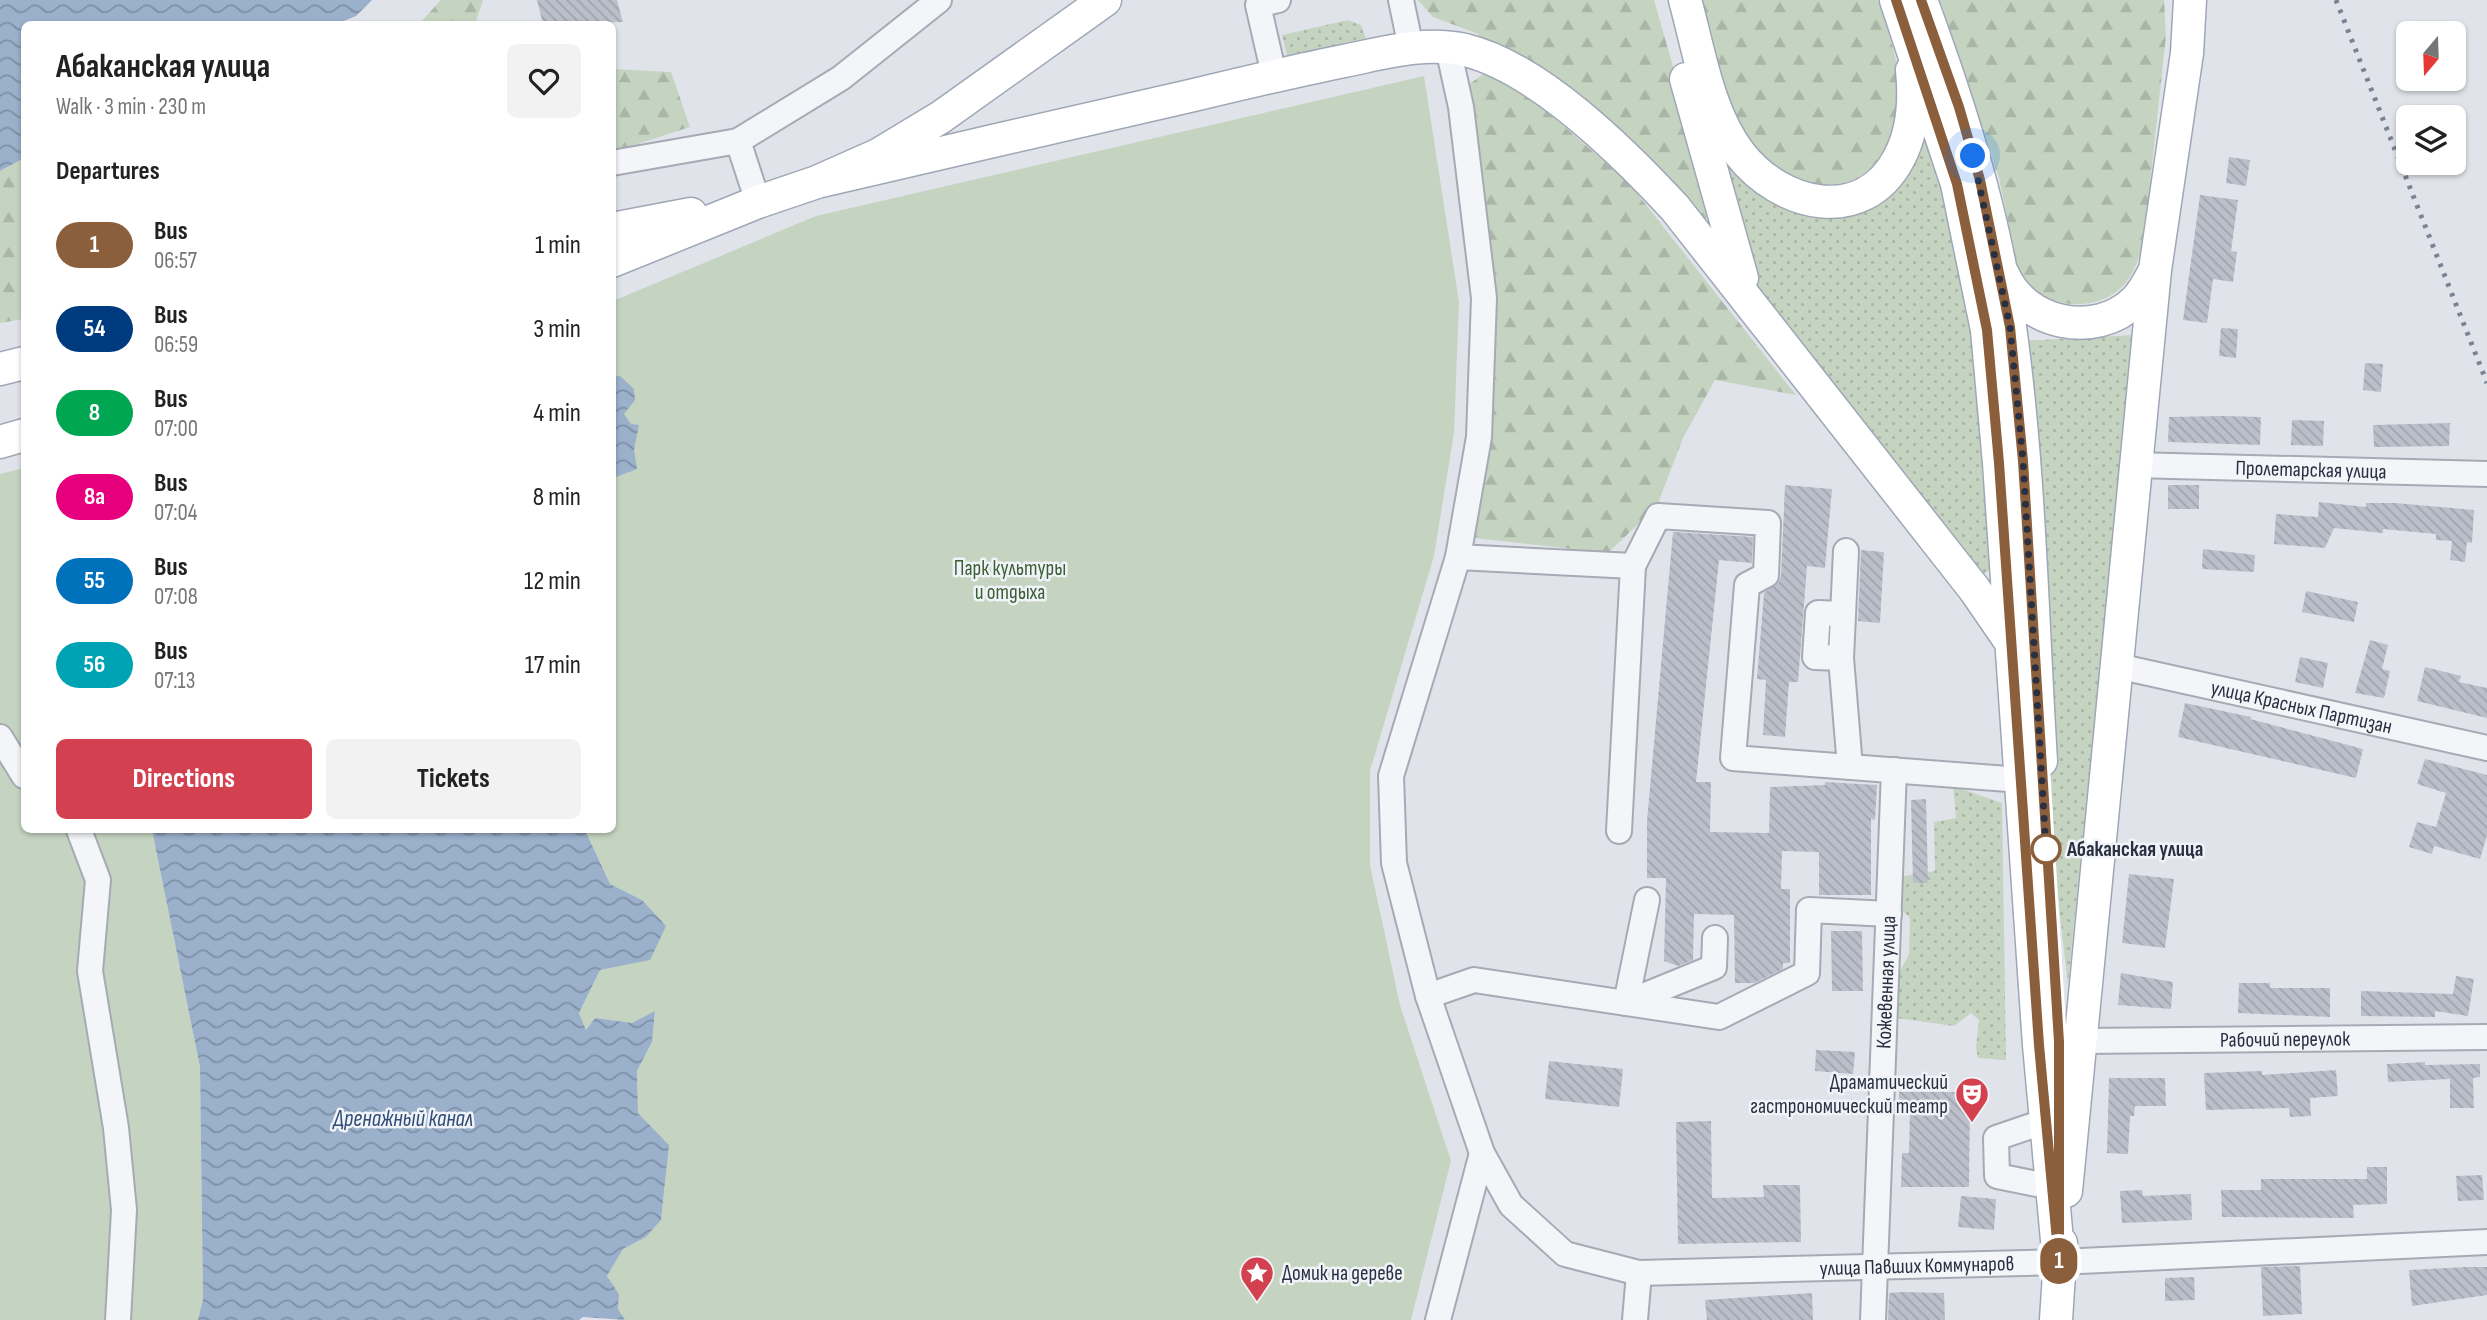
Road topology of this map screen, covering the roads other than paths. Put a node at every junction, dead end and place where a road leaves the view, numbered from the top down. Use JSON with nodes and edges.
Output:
{"nodes":[{"id":1,"x":939,"y":0,"type":"edge"},
{"id":2,"x":1105,"y":0,"type":"edge"},
{"id":3,"x":1401,"y":0,"type":"edge"},
{"id":4,"x":1665,"y":0,"type":"edge"},
{"id":5,"x":1685,"y":0,"type":"edge"},
{"id":6,"x":2192,"y":0,"type":"edge"},
{"id":7,"x":1264,"y":2,"type":"edge"},
{"id":8,"x":1907,"y":7,"type":"edge"},
{"id":9,"x":1412,"y":48,"type":"junction"},
{"id":10,"x":1448,"y":48,"type":"junction"},
{"id":11,"x":1274,"y":75,"type":"junction"},
{"id":12,"x":738,"y":141,"type":"junction"},
{"id":13,"x":616,"y":162,"type":"edge"},
{"id":14,"x":817,"y":182,"type":"junction"},
{"id":15,"x":758,"y":202,"type":"junction"},
{"id":16,"x":616,"y":228,"type":"edge"},
{"id":17,"x":616,"y":259,"type":"edge"},
{"id":18,"x":1999,"y":263,"type":"junction"},
{"id":19,"x":2155,"y":270,"type":"junction"},
{"id":20,"x":1765,"y":319,"type":"junction"},
{"id":21,"x":21,"y":364,"type":"edge"},
{"id":22,"x":0,"y":369,"type":"edge"},
{"id":23,"x":21,"y":436,"type":"edge"},
{"id":24,"x":0,"y":442,"type":"edge"},
{"id":25,"x":2134,"y":465,"type":"junction"},
{"id":26,"x":2487,"y":474,"type":"edge"},
{"id":27,"x":1846,"y":551,"type":"dead end"},
{"id":28,"x":1458,"y":557,"type":"junction"},
{"id":29,"x":1633,"y":566,"type":"junction"},
{"id":30,"x":2010,"y":641,"type":"junction"},
{"id":31,"x":2117,"y":666,"type":"junction"},
{"id":32,"x":0,"y":737,"type":"edge"},
{"id":33,"x":2487,"y":748,"type":"edge"},
{"id":34,"x":1850,"y":767,"type":"junction"},
{"id":35,"x":1894,"y":769,"type":"junction"},
{"id":36,"x":21,"y":771,"type":"edge"},
{"id":37,"x":2021,"y":780,"type":"junction"},
{"id":38,"x":1619,"y":831,"type":"dead end"},
{"id":39,"x":80,"y":833,"type":"edge"},
{"id":40,"x":1647,"y":900,"type":"dead end"},
{"id":41,"x":1889,"y":914,"type":"junction"},
{"id":42,"x":1715,"y":939,"type":"dead end"},
{"id":43,"x":1428,"y":996,"type":"junction"},
{"id":44,"x":1626,"y":1003,"type":"junction"},
{"id":45,"x":2487,"y":1037,"type":"edge"},
{"id":46,"x":2082,"y":1041,"type":"junction"},
{"id":47,"x":2046,"y":1121,"type":"junction"},
{"id":48,"x":1482,"y":1153,"type":"junction"},
{"id":49,"x":2052,"y":1187,"type":"junction"},
{"id":50,"x":2487,"y":1242,"type":"edge"},
{"id":51,"x":2059,"y":1262,"type":"junction"},
{"id":52,"x":1874,"y":1268,"type":"junction"},
{"id":53,"x":1639,"y":1273,"type":"junction"},
{"id":54,"x":118,"y":1320,"type":"edge"},
{"id":55,"x":1438,"y":1320,"type":"edge"},
{"id":56,"x":1635,"y":1320,"type":"edge"},
{"id":57,"x":1874,"y":1320,"type":"edge"},
{"id":58,"x":2056,"y":1320,"type":"edge"}],
"edges":[{"from":1,"to":12,"type":"street"},
{"from":2,"to":14,"type":"main road"},
{"from":3,"to":9,"type":"street"},
{"from":4,"to":20,"type":"main road"},
{"from":5,"to":8,"type":"main road"},
{"from":6,"to":19,"type":"main road"},
{"from":7,"to":11,"type":"street"},
{"from":8,"to":18,"type":"main road"},
{"from":8,"to":30,"type":"main road"},
{"from":9,"to":10,"type":"main road"},
{"from":9,"to":11,"type":"main road"},
{"from":10,"to":20,"type":"main road"},
{"from":10,"to":28,"type":"street","name":"улица Павших Коммунаров"},
{"from":11,"to":14,"type":"main road"},
{"from":12,"to":13,"type":"street"},
{"from":12,"to":15,"type":"street"},
{"from":14,"to":15,"type":"main road"},
{"from":15,"to":16,"type":"main road"},
{"from":15,"to":17,"type":"main road"},
{"from":18,"to":19,"type":"main road"},
{"from":18,"to":51,"type":"main road"},
{"from":19,"to":25,"type":"main road"},
{"from":20,"to":30,"type":"main road"},
{"from":21,"to":22,"type":"main road"},
{"from":23,"to":24,"type":"main road"},
{"from":25,"to":26,"type":"street","name":"Пролетарская улица"},
{"from":25,"to":31,"type":"main road"},
{"from":27,"to":34,"type":"street"},
{"from":28,"to":29,"type":"street"},
{"from":28,"to":43,"type":"street","name":"улица Павших Коммунаров"},
{"from":29,"to":34,"type":"street"},
{"from":29,"to":38,"type":"street"},
{"from":30,"to":37,"type":"main road"},
{"from":31,"to":33,"type":"street","name":"улица Красных Партизан"},
{"from":31,"to":46,"type":"main road"},
{"from":32,"to":36,"type":"street"},
{"from":34,"to":35,"type":"street"},
{"from":35,"to":37,"type":"street"},
{"from":35,"to":41,"type":"street","name":"Кожевенная улица"},
{"from":37,"to":47,"type":"main road"},
{"from":39,"to":54,"type":"street"},
{"from":40,"to":44,"type":"street"},
{"from":41,"to":44,"type":"street"},
{"from":41,"to":52,"type":"street","name":"Кожевенная улица"},
{"from":42,"to":44,"type":"street"},
{"from":43,"to":44,"type":"street"},
{"from":43,"to":48,"type":"street","name":"улица Павших Коммунаров"},
{"from":45,"to":46,"type":"street","name":"Рабочий переулок"},
{"from":46,"to":51,"type":"main road"},
{"from":47,"to":49,"type":"main road"},
{"from":47,"to":49,"type":"street"},
{"from":48,"to":53,"type":"street","name":"улица Павших Коммунаров"},
{"from":48,"to":55,"type":"street"},
{"from":49,"to":51,"type":"main road"},
{"from":50,"to":51,"type":"street","name":"улица Павших Коммунаров"},
{"from":51,"to":52,"type":"street","name":"улица Павших Коммунаров"},
{"from":51,"to":58,"type":"main road"},
{"from":52,"to":53,"type":"street","name":"улица Павших Коммунаров"},
{"from":52,"to":57,"type":"street","name":"Кожевенная улица"},
{"from":53,"to":56,"type":"street"}]}
